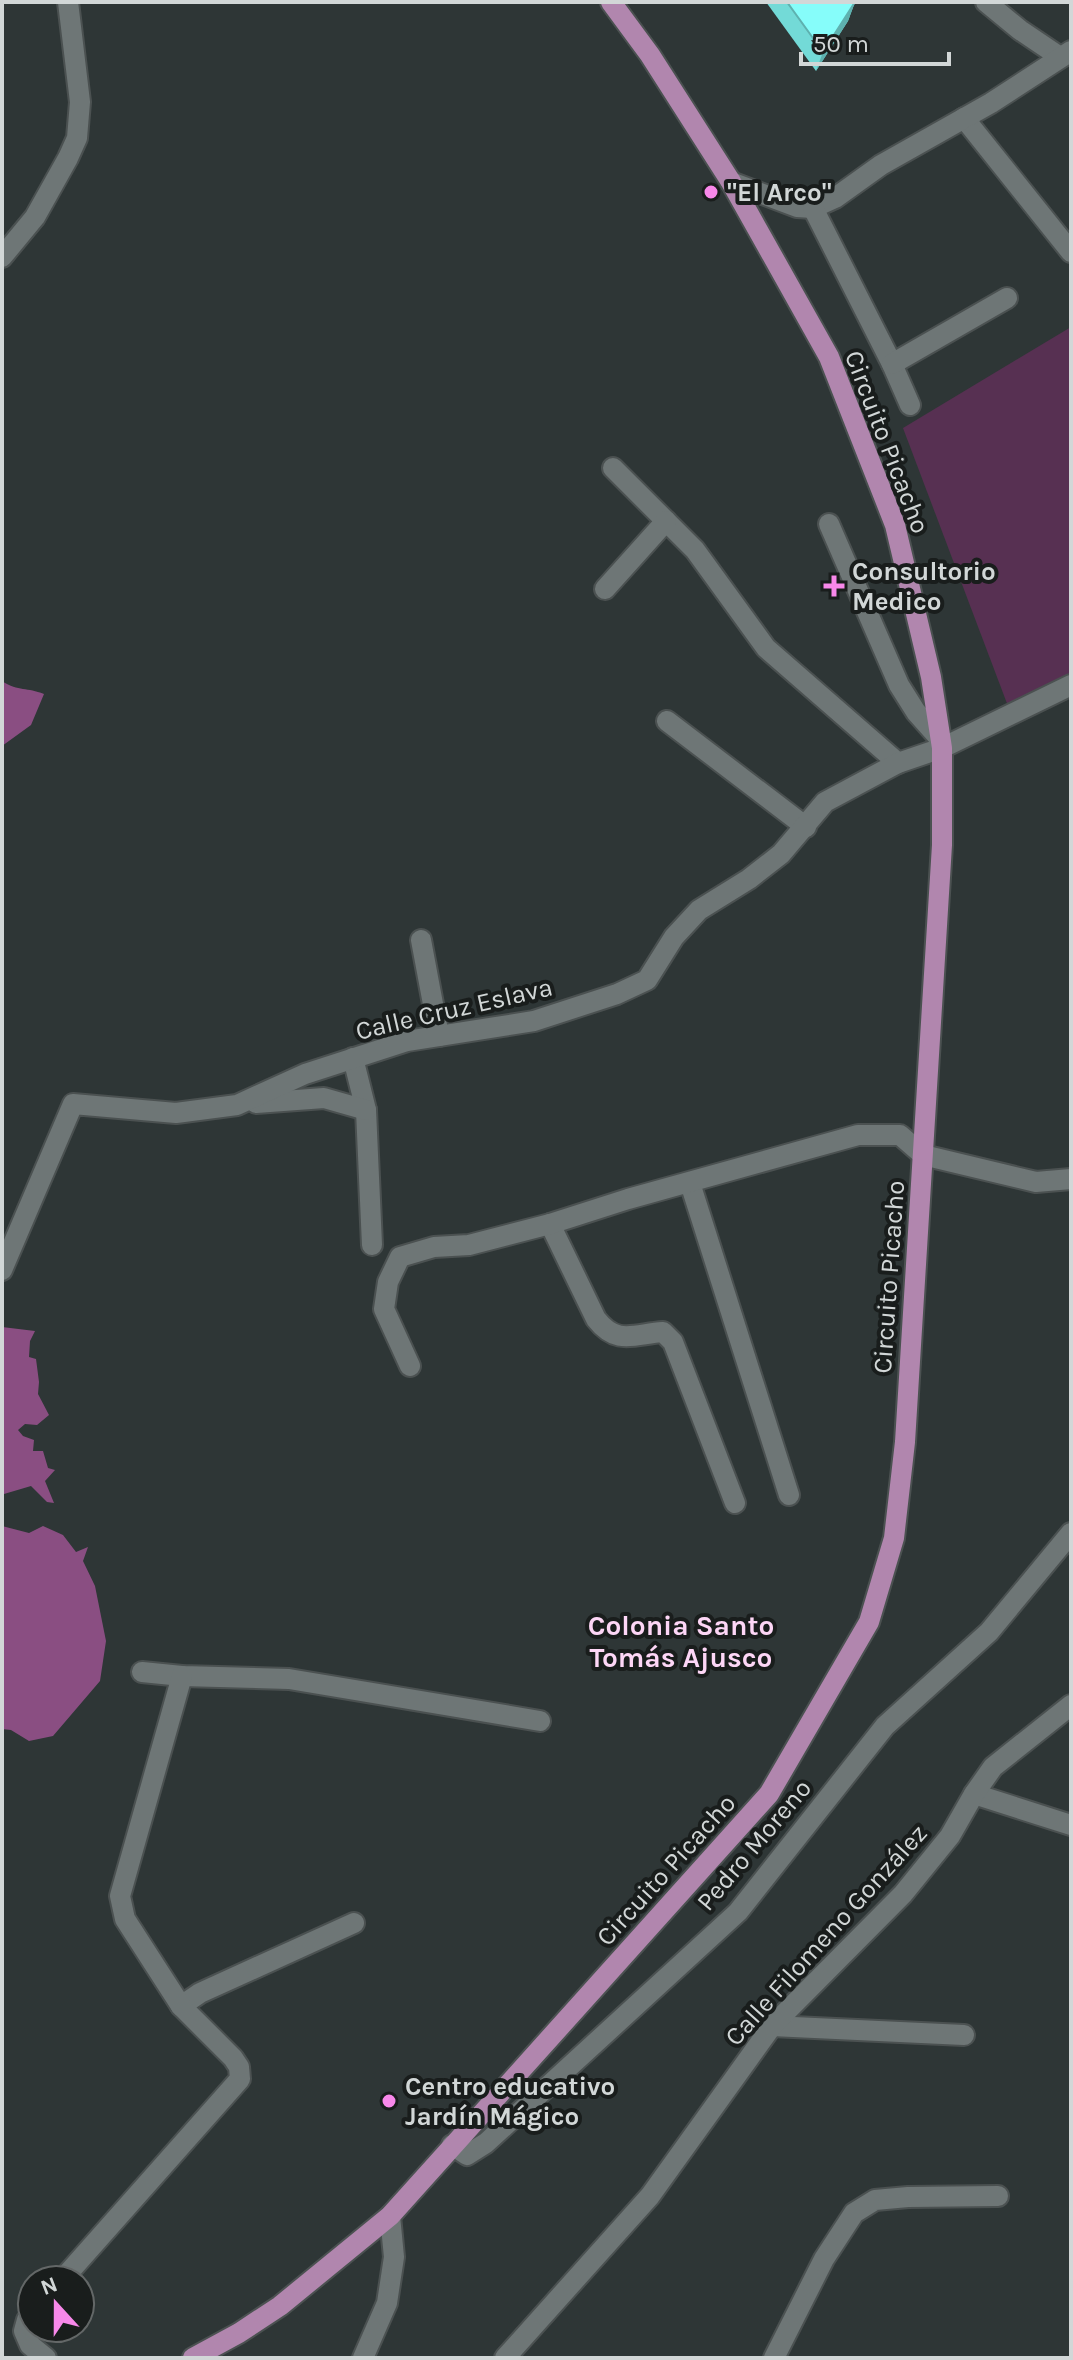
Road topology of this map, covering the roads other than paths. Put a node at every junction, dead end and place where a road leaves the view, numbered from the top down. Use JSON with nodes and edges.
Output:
{"nodes":[{"id":1,"x":68,"y":2,"type":"edge"},
{"id":2,"x":611,"y":2,"type":"edge"},
{"id":3,"x":986,"y":2,"type":"edge"},
{"id":4,"x":1066,"y":54,"type":"edge"},
{"id":5,"x":964,"y":118,"type":"junction"},
{"id":6,"x":731,"y":182,"type":"junction"},
{"id":7,"x":813,"y":208,"type":"junction"},
{"id":8,"x":1071,"y":252,"type":"edge"},
{"id":9,"x":2,"y":257,"type":"edge"},
{"id":10,"x":1007,"y":298,"type":"dead end"},
{"id":11,"x":892,"y":364,"type":"junction"},
{"id":12,"x":910,"y":405,"type":"dead end"},
{"id":13,"x":613,"y":468,"type":"dead end"},
{"id":14,"x":666,"y":521,"type":"junction"},
{"id":15,"x":829,"y":524,"type":"dead end"},
{"id":16,"x":605,"y":589,"type":"dead end"},
{"id":17,"x":1071,"y":685,"type":"edge"},
{"id":18,"x":667,"y":721,"type":"dead end"},
{"id":19,"x":941,"y":743,"type":"junction"},
{"id":20,"x":898,"y":763,"type":"junction"},
{"id":21,"x":806,"y":827,"type":"junction"},
{"id":22,"x":421,"y":940,"type":"dead end"},
{"id":23,"x":439,"y":1036,"type":"junction"},
{"id":24,"x":353,"y":1058,"type":"junction"},
{"id":25,"x":237,"y":1105,"type":"junction"},
{"id":26,"x":366,"y":1110,"type":"junction"},
{"id":27,"x":923,"y":1155,"type":"junction"},
{"id":28,"x":1071,"y":1179,"type":"edge"},
{"id":29,"x":690,"y":1183,"type":"junction"},
{"id":30,"x":550,"y":1224,"type":"junction"},
{"id":31,"x":372,"y":1245,"type":"dead end"},
{"id":32,"x":2,"y":1270,"type":"edge"},
{"id":33,"x":410,"y":1366,"type":"dead end"},
{"id":34,"x":789,"y":1495,"type":"dead end"},
{"id":35,"x":735,"y":1503,"type":"dead end"},
{"id":36,"x":1071,"y":1533,"type":"edge"},
{"id":37,"x":142,"y":1672,"type":"dead end"},
{"id":38,"x":182,"y":1676,"type":"junction"},
{"id":39,"x":1071,"y":1705,"type":"edge"},
{"id":40,"x":540,"y":1721,"type":"dead end"},
{"id":41,"x":974,"y":1794,"type":"junction"},
{"id":42,"x":1071,"y":1825,"type":"edge"},
{"id":43,"x":354,"y":1923,"type":"dead end"},
{"id":44,"x":181,"y":2006,"type":"junction"},
{"id":45,"x":772,"y":2026,"type":"junction"},
{"id":46,"x":964,"y":2035,"type":"dead end"},
{"id":47,"x":452,"y":2145,"type":"junction"},
{"id":48,"x":998,"y":2196,"type":"dead end"},
{"id":49,"x":390,"y":2216,"type":"junction"},
{"id":50,"x":76,"y":2264,"type":"edge"},
{"id":51,"x":30,"y":2344,"type":"edge"},
{"id":52,"x":46,"y":2358,"type":"edge"},
{"id":53,"x":193,"y":2358,"type":"edge"},
{"id":54,"x":363,"y":2358,"type":"edge"},
{"id":55,"x":505,"y":2358,"type":"edge"},
{"id":56,"x":774,"y":2358,"type":"edge"}],
"edges":[{"from":1,"to":9,"type":"street"},
{"from":2,"to":6,"type":"main road","name":"Circuito Picacho"},
{"from":3,"to":4,"type":"street"},
{"from":4,"to":5,"type":"street"},
{"from":5,"to":7,"type":"street"},
{"from":5,"to":8,"type":"street"},
{"from":6,"to":7,"type":"street"},
{"from":6,"to":19,"type":"main road","name":"Circuito Picacho"},
{"from":7,"to":11,"type":"street"},
{"from":10,"to":11,"type":"street"},
{"from":11,"to":12,"type":"street"},
{"from":13,"to":14,"type":"street"},
{"from":14,"to":16,"type":"street"},
{"from":14,"to":20,"type":"street"},
{"from":15,"to":19,"type":"street"},
{"from":17,"to":19,"type":"street","name":"Calle Cruz Eslava"},
{"from":18,"to":21,"type":"street"},
{"from":19,"to":20,"type":"street","name":"Calle Cruz Eslava"},
{"from":19,"to":27,"type":"main road","name":"Circuito Picacho"},
{"from":20,"to":21,"type":"street","name":"Calle Cruz Eslava"},
{"from":21,"to":23,"type":"street","name":"Calle Cruz Eslava"},
{"from":22,"to":23,"type":"street"},
{"from":23,"to":24,"type":"street","name":"Calle Cruz Eslava"},
{"from":24,"to":25,"type":"street","name":"Calle Cruz Eslava"},
{"from":24,"to":26,"type":"street"},
{"from":25,"to":26,"type":"street"},
{"from":25,"to":32,"type":"street","name":"Calle Cruz Eslava"},
{"from":26,"to":31,"type":"street"},
{"from":27,"to":28,"type":"street"},
{"from":27,"to":29,"type":"street"},
{"from":27,"to":47,"type":"main road","name":"Circuito Picacho"},
{"from":29,"to":30,"type":"street"},
{"from":29,"to":34,"type":"street"},
{"from":30,"to":33,"type":"street"},
{"from":30,"to":35,"type":"street"},
{"from":36,"to":47,"type":"street","name":"Pedro Moreno"},
{"from":37,"to":38,"type":"street"},
{"from":38,"to":40,"type":"street"},
{"from":38,"to":44,"type":"street"},
{"from":39,"to":41,"type":"street","name":"Calle Filomeno González"},
{"from":41,"to":42,"type":"street"},
{"from":41,"to":45,"type":"street","name":"Calle Filomeno González"},
{"from":43,"to":44,"type":"street"},
{"from":44,"to":50,"type":"street"},
{"from":45,"to":46,"type":"street"},
{"from":45,"to":55,"type":"street","name":"Calle Filomeno González"},
{"from":47,"to":49,"type":"main road","name":"Circuito Picacho"},
{"from":48,"to":56,"type":"street"},
{"from":49,"to":53,"type":"main road","name":"Circuito Picacho"},
{"from":49,"to":54,"type":"street"},
{"from":51,"to":52,"type":"street"}]}
